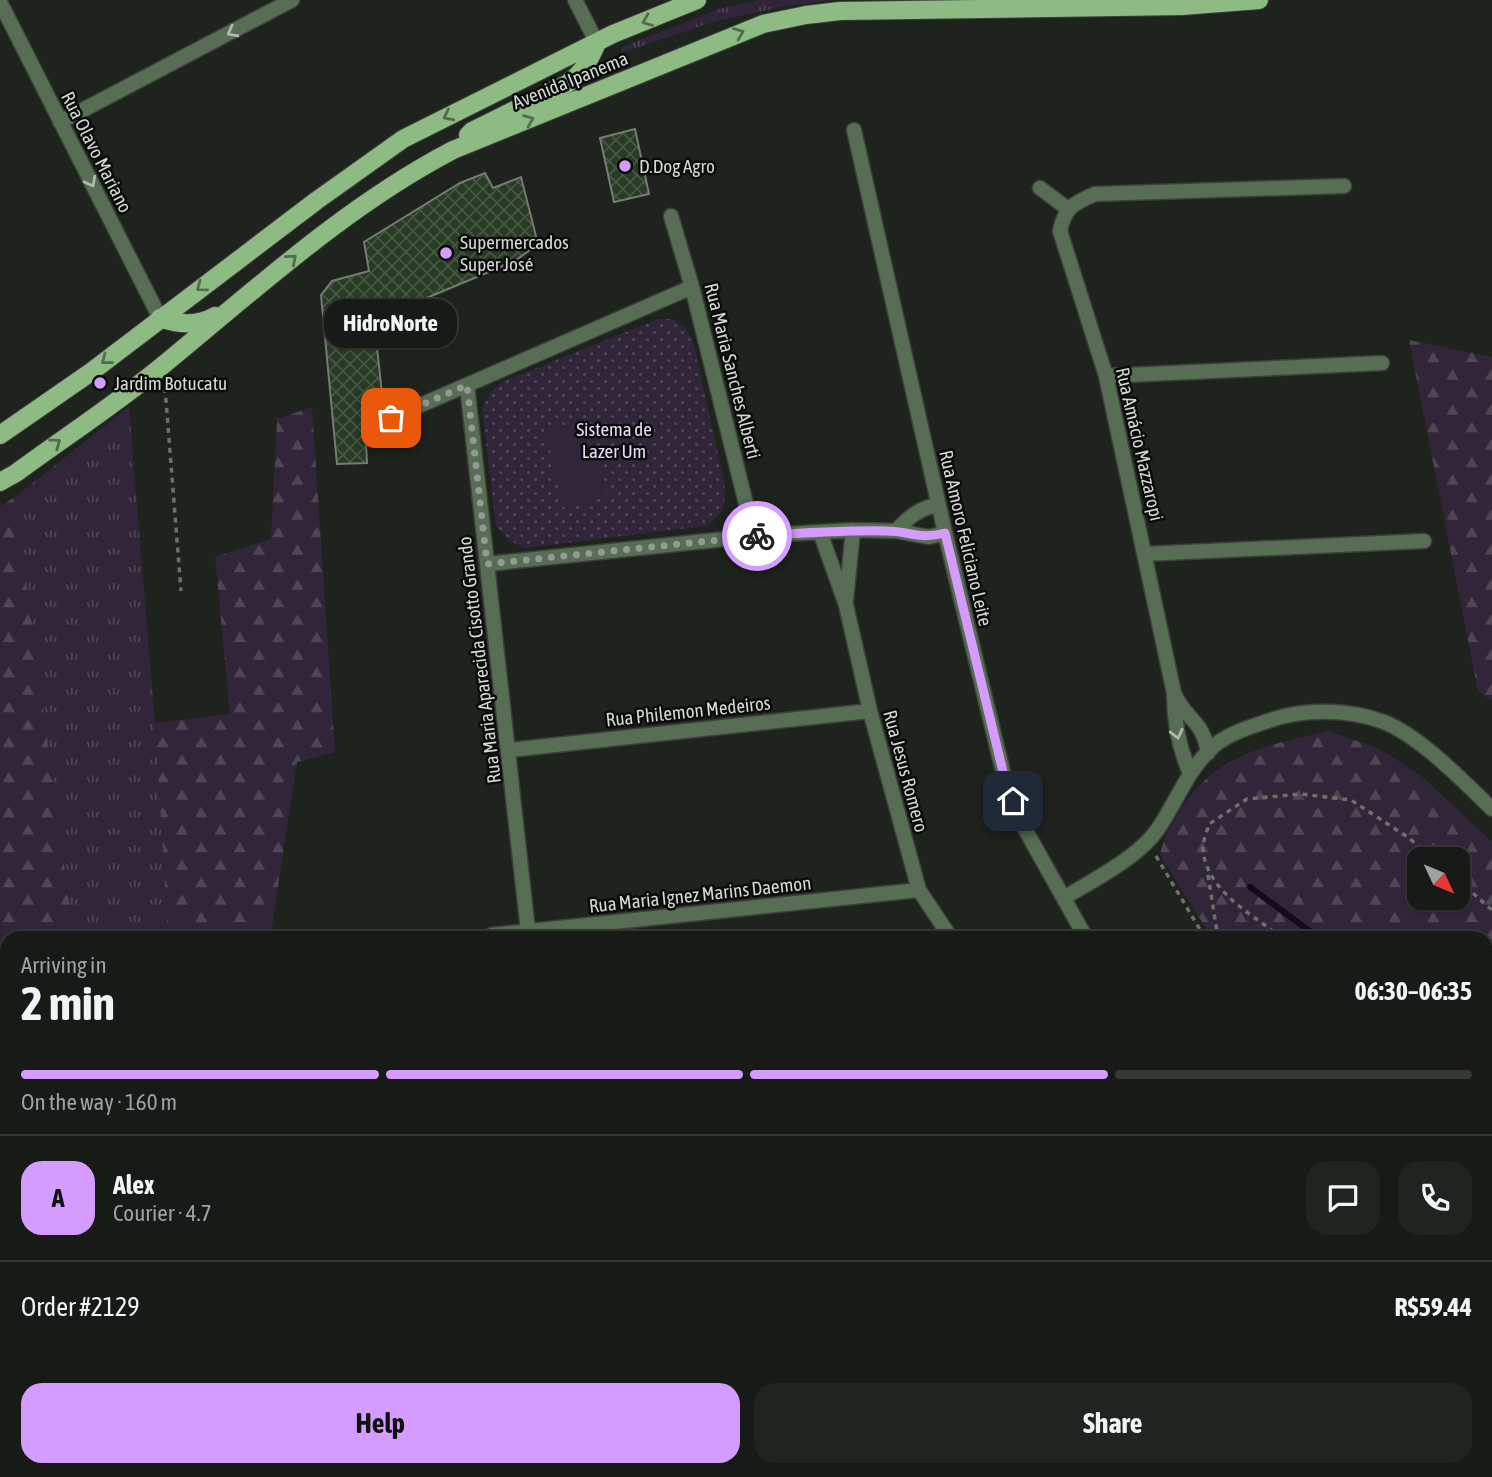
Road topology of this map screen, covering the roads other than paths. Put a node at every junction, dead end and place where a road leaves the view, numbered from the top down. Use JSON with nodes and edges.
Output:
{"nodes":[{"id":1,"x":292,"y":0,"type":"edge"},
{"id":2,"x":575,"y":0,"type":"edge"},
{"id":3,"x":697,"y":0,"type":"edge"},
{"id":4,"x":1259,"y":0,"type":"edge"},
{"id":5,"x":0,"y":2,"type":"edge"},
{"id":6,"x":597,"y":43,"type":"junction"},
{"id":7,"x":60,"y":122,"type":"junction"},
{"id":8,"x":854,"y":130,"type":"dead end"},
{"id":9,"x":453,"y":150,"type":"junction"},
{"id":10,"x":1344,"y":186,"type":"dead end"},
{"id":11,"x":1040,"y":188,"type":"dead end"},
{"id":12,"x":1068,"y":209,"type":"junction"},
{"id":13,"x":671,"y":216,"type":"dead end"},
{"id":14,"x":692,"y":288,"type":"junction"},
{"id":15,"x":240,"y":302,"type":"junction"},
{"id":16,"x":160,"y":318,"type":"junction"},
{"id":17,"x":1382,"y":363,"type":"dead end"},
{"id":18,"x":1106,"y":376,"type":"junction"},
{"id":19,"x":467,"y":385,"type":"junction"},
{"id":20,"x":391,"y":418,"type":"dead end"},
{"id":21,"x":0,"y":435,"type":"edge"},
{"id":22,"x":0,"y":482,"type":"edge"},
{"id":23,"x":938,"y":505,"type":"junction"},
{"id":24,"x":853,"y":530,"type":"junction"},
{"id":25,"x":895,"y":531,"type":"junction"},
{"id":26,"x":820,"y":532,"type":"junction"},
{"id":27,"x":945,"y":533,"type":"junction"},
{"id":28,"x":754,"y":537,"type":"junction"},
{"id":29,"x":1424,"y":541,"type":"dead end"},
{"id":30,"x":1144,"y":554,"type":"junction"},
{"id":31,"x":487,"y":564,"type":"junction"},
{"id":32,"x":846,"y":605,"type":"junction"},
{"id":33,"x":1174,"y":693,"type":"junction"},
{"id":34,"x":870,"y":711,"type":"junction"},
{"id":35,"x":1241,"y":730,"type":"junction"},
{"id":36,"x":1204,"y":734,"type":"junction"},
{"id":37,"x":509,"y":750,"type":"junction"},
{"id":38,"x":1208,"y":753,"type":"junction"},
{"id":39,"x":1190,"y":773,"type":"junction"},
{"id":40,"x":1492,"y":809,"type":"edge"},
{"id":41,"x":919,"y":890,"type":"junction"},
{"id":42,"x":1064,"y":898,"type":"junction"},
{"id":43,"x":528,"y":931,"type":"edge"},
{"id":44,"x":537,"y":931,"type":"edge"},
{"id":45,"x":946,"y":931,"type":"edge"},
{"id":46,"x":1082,"y":931,"type":"edge"}],
"edges":[{"from":1,"to":7,"type":"street","one_way":true},
{"from":2,"to":6,"type":"street"},
{"from":3,"to":6,"type":"main road","name":"Avenida Ipanema","one_way":true},
{"from":9,"to":4,"type":"main road","name":"Avenida Ipanema","one_way":true},
{"from":5,"to":7,"type":"street","name":"Rua Olavo Mariano"},
{"from":6,"to":9,"type":"main road"},
{"from":6,"to":16,"type":"main road","name":"Avenida Ipanema","one_way":true},
{"from":7,"to":16,"type":"street","name":"Rua Olavo Mariano","one_way":true},
{"from":8,"to":23,"type":"street","name":"Rua Amoro Feliciano Leite"},
{"from":15,"to":9,"type":"main road","name":"Avenida Ipanema","one_way":true},
{"from":10,"to":12,"type":"street"},
{"from":11,"to":12,"type":"street"},
{"from":12,"to":18,"type":"street","name":"Rua Amácio Mazzaropi"},
{"from":13,"to":14,"type":"street","name":"Rua Maria Sanches Alberti"},
{"from":14,"to":19,"type":"street"},
{"from":14,"to":28,"type":"street","name":"Rua Maria Sanches Alberti"},
{"from":15,"to":16,"type":"main road"},
{"from":22,"to":15,"type":"main road","name":"Avenida Ipanema","one_way":true},
{"from":16,"to":21,"type":"main road","name":"Avenida Ipanema","one_way":true},
{"from":17,"to":18,"type":"street"},
{"from":18,"to":30,"type":"street","name":"Rua Amácio Mazzaropi"},
{"from":19,"to":20,"type":"street"},
{"from":19,"to":31,"type":"street","name":"Rua Maria Aparecida Cisotto Grando"},
{"from":23,"to":25,"type":"street"},
{"from":23,"to":27,"type":"street","name":"Rua Amoro Feliciano Leite"},
{"from":24,"to":25,"type":"street"},
{"from":24,"to":26,"type":"street"},
{"from":24,"to":32,"type":"street","name":"Rua Jesus Romero"},
{"from":25,"to":27,"type":"street"},
{"from":26,"to":28,"type":"street"},
{"from":26,"to":32,"type":"street","name":"Rua Jesus Romero"},
{"from":27,"to":42,"type":"street","name":"Rua Amoro Feliciano Leite"},
{"from":28,"to":31,"type":"street"},
{"from":29,"to":30,"type":"street"},
{"from":30,"to":33,"type":"street","name":"Rua Amácio Mazzaropi"},
{"from":31,"to":37,"type":"street","name":"Rua Maria Aparecida Cisotto Grando"},
{"from":32,"to":34,"type":"street","name":"Rua Jesus Romero"},
{"from":33,"to":36,"type":"street","name":"Rua Amácio Mazzaropi"},
{"from":33,"to":39,"type":"street","name":"Rua Amácio Mazzaropi","one_way":true},
{"from":34,"to":37,"type":"street","name":"Rua Philemon Medeiros"},
{"from":34,"to":41,"type":"street","name":"Rua Jesus Romero"},
{"from":35,"to":36,"type":"street"},
{"from":35,"to":38,"type":"street"},
{"from":35,"to":40,"type":"street"},
{"from":36,"to":38,"type":"street","name":"Rua Amácio Mazzaropi"},
{"from":37,"to":43,"type":"street","name":"Rua Maria Aparecida Cisotto Grando"},
{"from":38,"to":39,"type":"street"},
{"from":39,"to":42,"type":"street"},
{"from":41,"to":44,"type":"street","name":"Rua Maria Ignez Marins Daemon"},
{"from":41,"to":45,"type":"street","name":"Rua Jesus Romero"},
{"from":42,"to":46,"type":"street","name":"Rua Amoro Feliciano Leite"}]}
